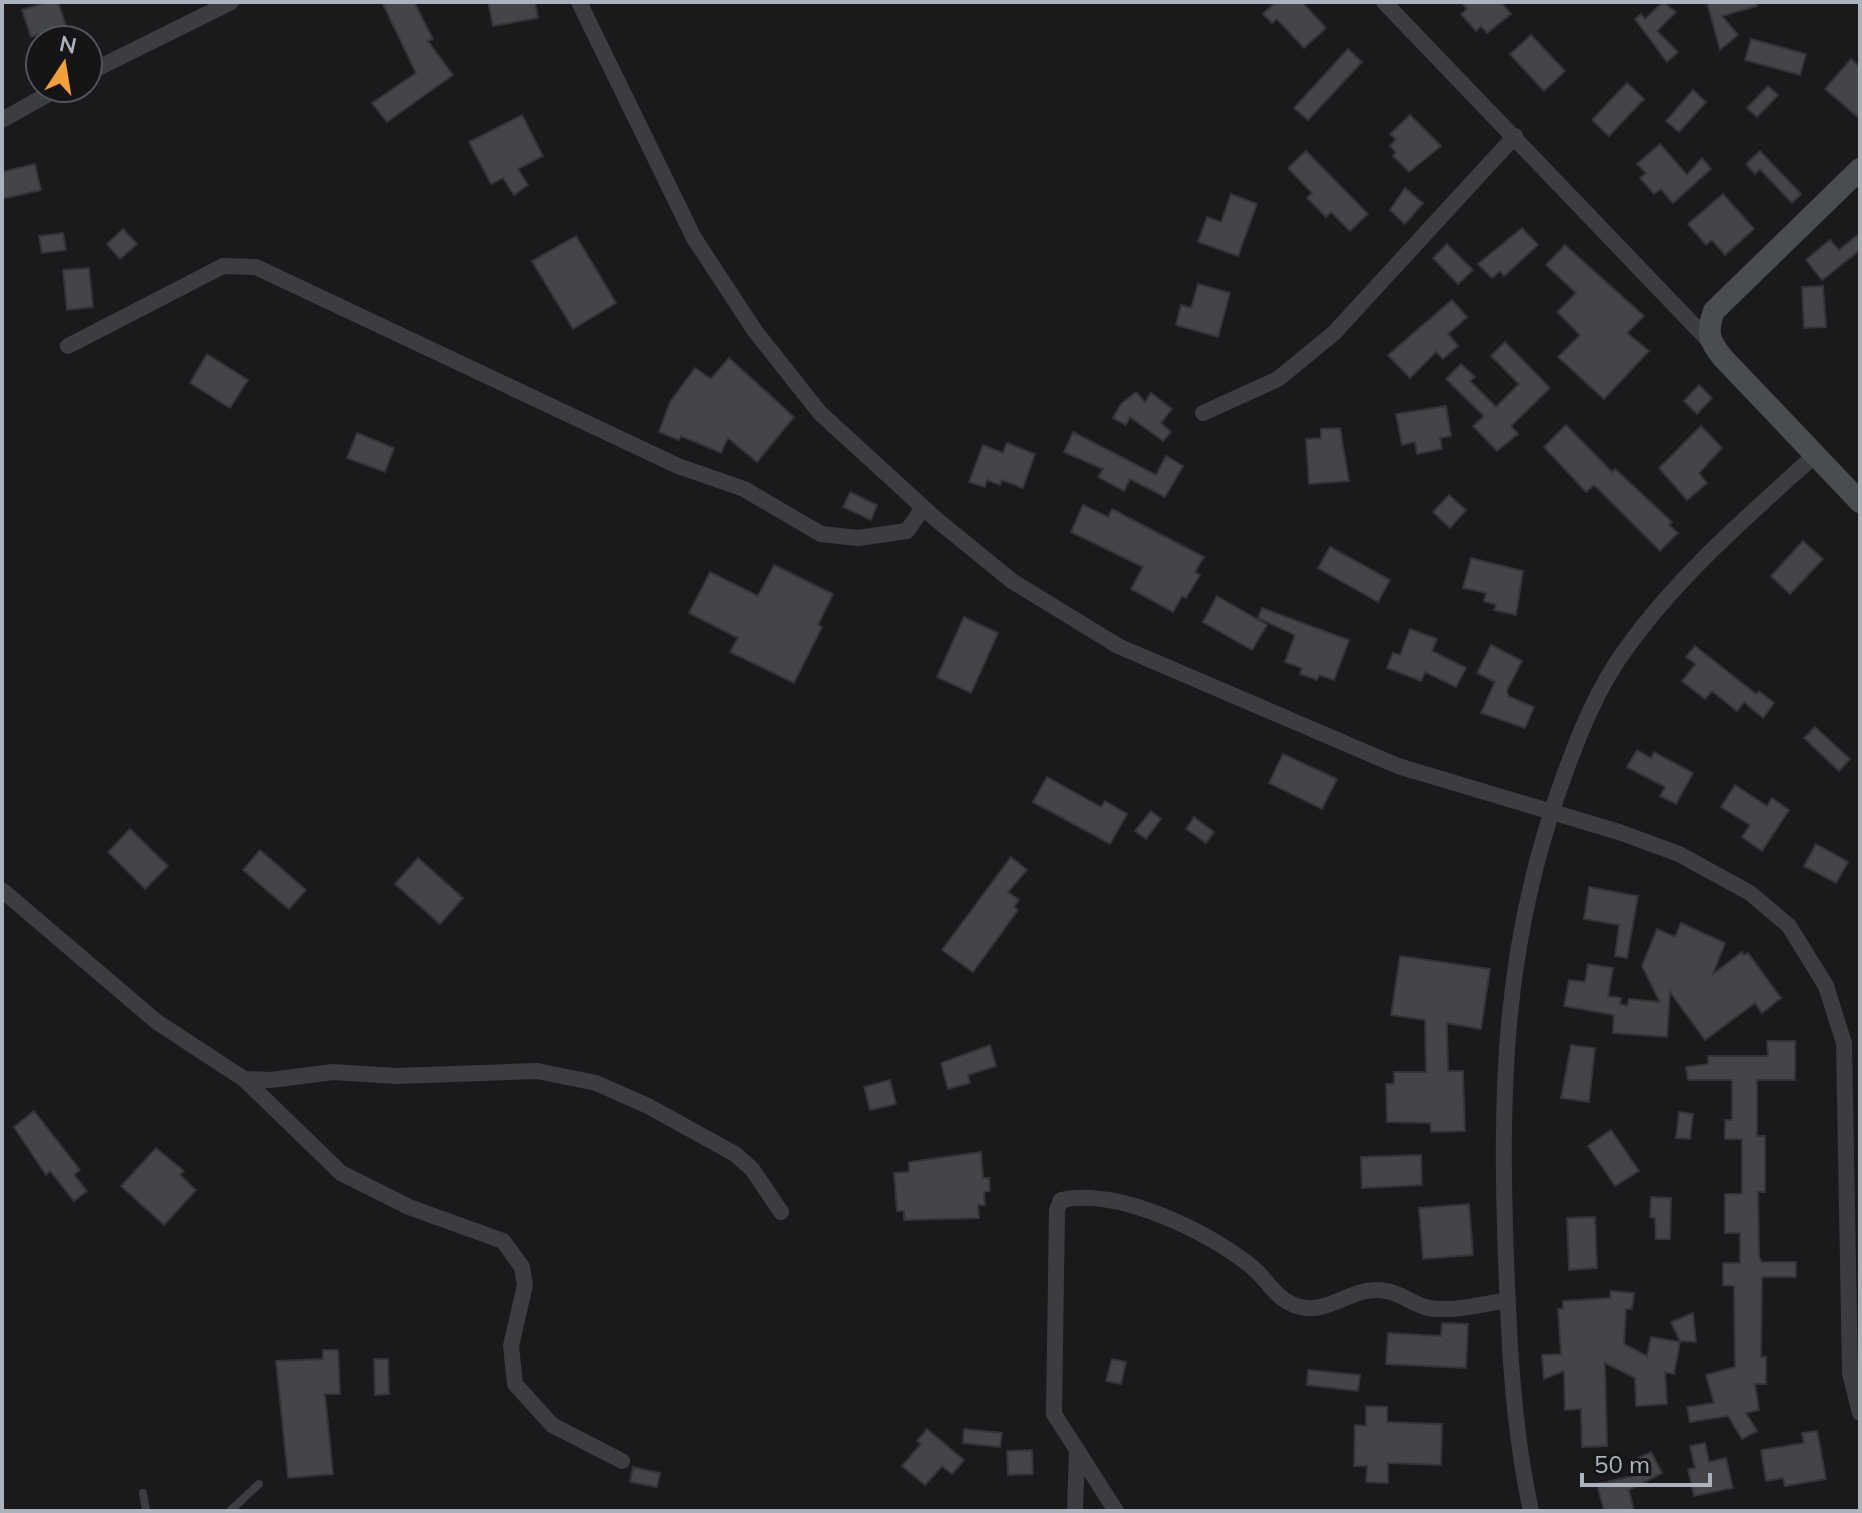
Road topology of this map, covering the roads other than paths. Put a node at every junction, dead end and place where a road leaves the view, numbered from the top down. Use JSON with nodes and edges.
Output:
{"nodes":[{"id":1,"x":231,"y":2,"type":"edge"},
{"id":2,"x":579,"y":2,"type":"edge"},
{"id":3,"x":1384,"y":2,"type":"edge"},
{"id":4,"x":104,"y":65,"type":"edge"},
{"id":5,"x":30,"y":104,"type":"edge"},
{"id":6,"x":2,"y":120,"type":"edge"},
{"id":7,"x":1515,"y":136,"type":"junction"},
{"id":8,"x":1860,"y":169,"type":"edge"},
{"id":9,"x":1709,"y":341,"type":"junction"},
{"id":10,"x":68,"y":346,"type":"dead end"},
{"id":11,"x":1203,"y":413,"type":"dead end"},
{"id":12,"x":1814,"y":456,"type":"junction"},
{"id":13,"x":1860,"y":502,"type":"edge"},
{"id":14,"x":923,"y":508,"type":"junction"},
{"id":15,"x":1551,"y":812,"type":"junction"},
{"id":16,"x":2,"y":890,"type":"edge"},
{"id":17,"x":244,"y":1079,"type":"junction"},
{"id":18,"x":781,"y":1212,"type":"dead end"},
{"id":19,"x":1508,"y":1300,"type":"junction"},
{"id":20,"x":1860,"y":1413,"type":"edge"},
{"id":21,"x":1077,"y":1449,"type":"junction"},
{"id":22,"x":622,"y":1461,"type":"dead end"},
{"id":23,"x":259,"y":1484,"type":"dead end"},
{"id":24,"x":143,"y":1493,"type":"dead end"},
{"id":25,"x":146,"y":1511,"type":"edge"},
{"id":26,"x":230,"y":1511,"type":"edge"},
{"id":27,"x":1075,"y":1511,"type":"edge"},
{"id":28,"x":1116,"y":1511,"type":"edge"},
{"id":29,"x":1531,"y":1511,"type":"edge"}],
"edges":[{"from":1,"to":4,"type":"street"},
{"from":2,"to":14,"type":"street"},
{"from":3,"to":7,"type":"street"},
{"from":5,"to":6,"type":"street"},
{"from":7,"to":9,"type":"street"},
{"from":7,"to":11,"type":"street"},
{"from":8,"to":9,"type":"street"},
{"from":9,"to":12,"type":"street"},
{"from":10,"to":14,"type":"street"},
{"from":12,"to":13,"type":"street"},
{"from":12,"to":15,"type":"street"},
{"from":14,"to":15,"type":"street"},
{"from":15,"to":19,"type":"street"},
{"from":15,"to":20,"type":"street"},
{"from":16,"to":17,"type":"street"},
{"from":17,"to":18,"type":"street"},
{"from":17,"to":22,"type":"street"},
{"from":19,"to":21,"type":"street"},
{"from":19,"to":29,"type":"street"},
{"from":21,"to":27,"type":"street"},
{"from":21,"to":28,"type":"street"},
{"from":23,"to":26,"type":"lane"},
{"from":24,"to":25,"type":"lane"}]}
